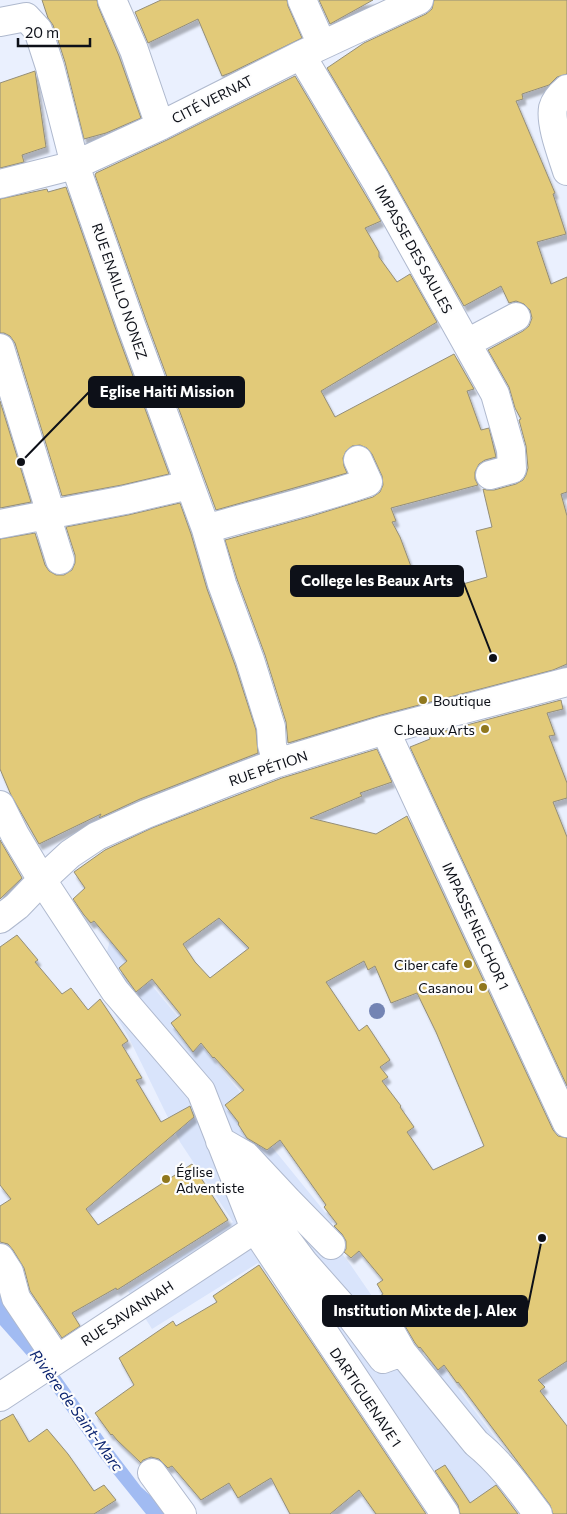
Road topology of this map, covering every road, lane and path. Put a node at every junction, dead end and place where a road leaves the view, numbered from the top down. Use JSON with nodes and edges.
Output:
{"nodes":[{"id":1,"x":112,"y":0,"type":"edge"},
{"id":2,"x":302,"y":0,"type":"edge"},
{"id":3,"x":419,"y":0,"type":"edge"},
{"id":4,"x":0,"y":22,"type":"edge"},
{"id":5,"x":312,"y":50,"type":"junction"},
{"id":6,"x":567,"y":89,"type":"edge"},
{"id":7,"x":160,"y":126,"type":"junction"},
{"id":8,"x":76,"y":165,"type":"junction"},
{"id":9,"x":567,"y":171,"type":"edge"},
{"id":10,"x":0,"y":184,"type":"edge"},
{"id":11,"x":516,"y":317,"type":"dead end"},
{"id":12,"x":467,"y":343,"type":"junction"},
{"id":13,"x":0,"y":348,"type":"edge"},
{"id":14,"x":358,"y":460,"type":"dead end"},
{"id":15,"x":490,"y":475,"type":"dead end"},
{"id":16,"x":190,"y":485,"type":"junction"},
{"id":17,"x":48,"y":515,"type":"junction"},
{"id":18,"x":0,"y":524,"type":"edge"},
{"id":19,"x":206,"y":529,"type":"junction"},
{"id":20,"x":60,"y":560,"type":"dead end"},
{"id":21,"x":567,"y":682,"type":"edge"},
{"id":22,"x":385,"y":730,"type":"junction"},
{"id":23,"x":278,"y":763,"type":"junction"},
{"id":24,"x":0,"y":805,"type":"edge"},
{"id":25,"x":42,"y":880,"type":"junction"},
{"id":26,"x":0,"y":919,"type":"edge"},
{"id":27,"x":567,"y":1123,"type":"edge"},
{"id":28,"x":220,"y":1141,"type":"junction"},
{"id":29,"x":236,"y":1183,"type":"junction"},
{"id":30,"x":255,"y":1229,"type":"junction"},
{"id":31,"x":331,"y":1245,"type":"dead end"},
{"id":32,"x":0,"y":1258,"type":"edge"},
{"id":33,"x":389,"y":1329,"type":"dead end"},
{"id":34,"x":402,"y":1352,"type":"junction"},
{"id":35,"x":48,"y":1365,"type":"junction"},
{"id":36,"x":0,"y":1397,"type":"edge"},
{"id":37,"x":152,"y":1473,"type":"dead end"},
{"id":38,"x":182,"y":1514,"type":"edge"},
{"id":39,"x":445,"y":1514,"type":"edge"},
{"id":40,"x":538,"y":1514,"type":"edge"}],
"edges":[{"from":1,"to":7,"type":"street"},
{"from":2,"to":5,"type":"street","name":"IMPASSE DES SAULES"},
{"from":3,"to":5,"type":"street","name":"CITÉ VERNAT"},
{"from":4,"to":8,"type":"street","name":"RUE ENAILLO NONEZ"},
{"from":5,"to":7,"type":"street","name":"CITÉ VERNAT"},
{"from":5,"to":12,"type":"street","name":"IMPASSE DES SAULES"},
{"from":6,"to":9,"type":"street"},
{"from":7,"to":8,"type":"street","name":"CITÉ VERNAT"},
{"from":8,"to":10,"type":"street","name":"CITÉ VERNAT"},
{"from":8,"to":16,"type":"street","name":"RUE ENAILLO NONEZ"},
{"from":11,"to":12,"type":"street"},
{"from":12,"to":15,"type":"street","name":"IMPASSE DES SAULES"},
{"from":13,"to":17,"type":"street"},
{"from":14,"to":19,"type":"street"},
{"from":16,"to":17,"type":"street"},
{"from":16,"to":19,"type":"street","name":"RUE ENAILLO NONEZ"},
{"from":17,"to":18,"type":"street"},
{"from":17,"to":20,"type":"street"},
{"from":19,"to":23,"type":"street","name":"RUE ENAILLO NONEZ"},
{"from":21,"to":22,"type":"street","name":"RUE PÉTION"},
{"from":22,"to":23,"type":"street","name":"RUE PÉTION"},
{"from":22,"to":27,"type":"street","name":"IMPASSE NELCHOR 1"},
{"from":23,"to":25,"type":"street","name":"RUE PÉTION"},
{"from":24,"to":25,"type":"street","name":"DARTIGUENAVE 1"},
{"from":25,"to":26,"type":"street","name":"RUE PÉTION"},
{"from":25,"to":28,"type":"street","name":"DARTIGUENAVE 1"},
{"from":28,"to":29,"type":"street","name":"DARTIGUENAVE 1"},
{"from":28,"to":31,"type":"street"},
{"from":29,"to":30,"type":"street","name":"DARTIGUENAVE 1"},
{"from":29,"to":34,"type":"street"},
{"from":30,"to":35,"type":"street","name":"RUE SAVANNAH"},
{"from":30,"to":39,"type":"street","name":"DARTIGUENAVE 1"},
{"from":32,"to":35,"type":"street"},
{"from":33,"to":34,"type":"street"},
{"from":34,"to":40,"type":"street"},
{"from":35,"to":36,"type":"street","name":"RUE SAVANNAH"},
{"from":37,"to":38,"type":"street"}]}
